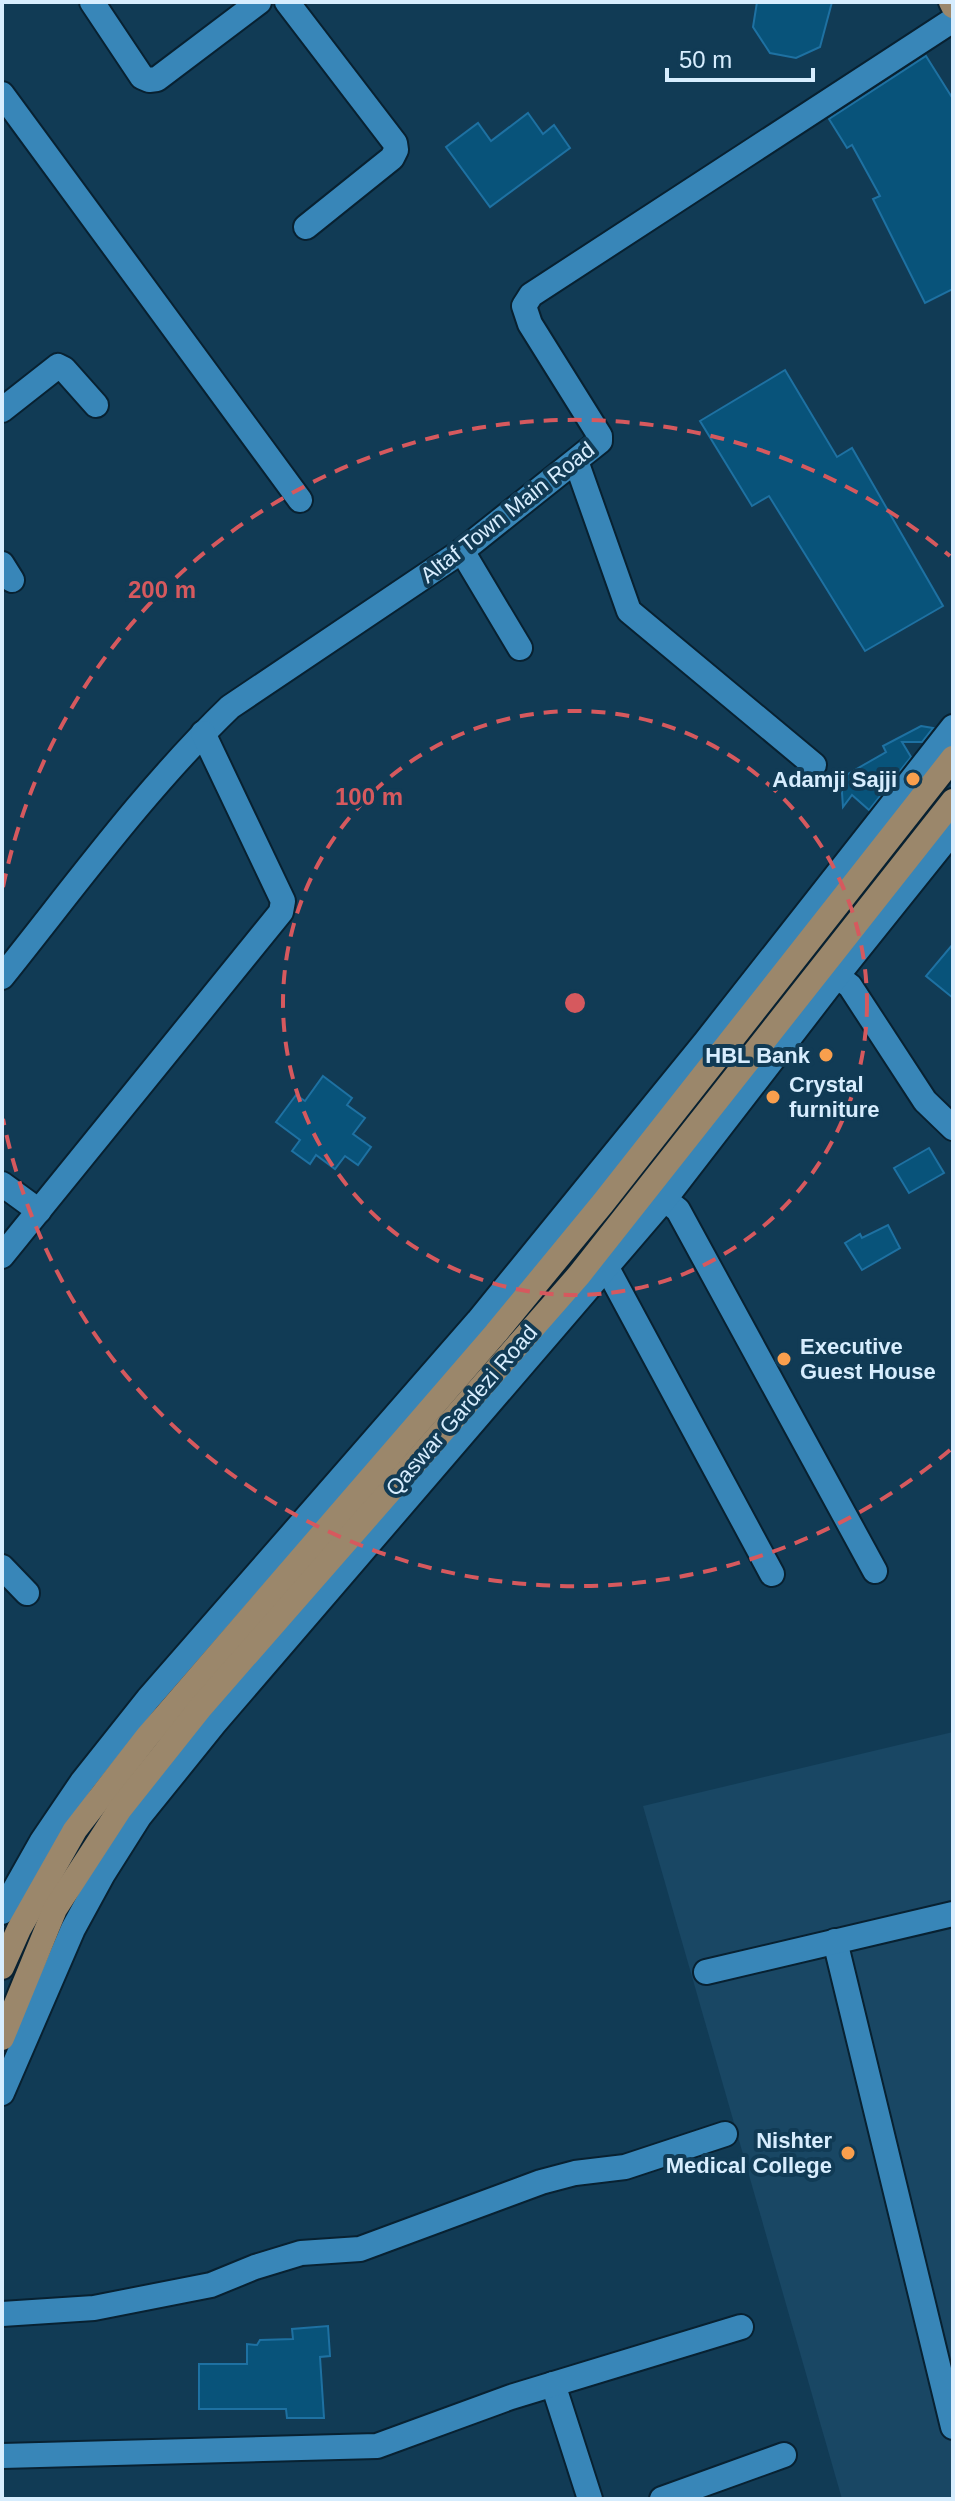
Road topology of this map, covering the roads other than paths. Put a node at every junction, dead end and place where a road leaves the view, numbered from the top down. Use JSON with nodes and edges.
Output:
{"nodes":[{"id":1,"x":92,"y":2,"type":"edge"},
{"id":2,"x":259,"y":2,"type":"edge"},
{"id":3,"x":287,"y":2,"type":"edge"},
{"id":4,"x":953,"y":20,"type":"edge"},
{"id":5,"x":2,"y":94,"type":"edge"},
{"id":6,"x":306,"y":227,"type":"dead end"},
{"id":7,"x":96,"y":405,"type":"dead end"},
{"id":8,"x":2,"y":410,"type":"edge"},
{"id":9,"x":576,"y":461,"type":"junction"},
{"id":10,"x":300,"y":500,"type":"dead end"},
{"id":11,"x":462,"y":551,"type":"junction"},
{"id":12,"x":520,"y":648,"type":"dead end"},
{"id":13,"x":953,"y":727,"type":"edge"},
{"id":14,"x":203,"y":733,"type":"junction"},
{"id":15,"x":953,"y":758,"type":"edge"},
{"id":16,"x":814,"y":765,"type":"dead end"},
{"id":17,"x":953,"y":801,"type":"edge"},
{"id":18,"x":953,"y":831,"type":"edge"},
{"id":19,"x":837,"y":976,"type":"junction"},
{"id":20,"x":2,"y":977,"type":"edge"},
{"id":21,"x":809,"y":999,"type":"junction"},
{"id":22,"x":953,"y":1128,"type":"edge"},
{"id":23,"x":2,"y":1184,"type":"edge"},
{"id":24,"x":657,"y":1194,"type":"junction"},
{"id":25,"x":594,"y":1197,"type":"junction"},
{"id":26,"x":39,"y":1211,"type":"junction"},
{"id":27,"x":2,"y":1256,"type":"edge"},
{"id":28,"x":607,"y":1268,"type":"junction"},
{"id":29,"x":487,"y":1327,"type":"junction"},
{"id":30,"x":2,"y":1567,"type":"edge"},
{"id":31,"x":875,"y":1571,"type":"dead end"},
{"id":32,"x":772,"y":1574,"type":"dead end"},
{"id":33,"x":27,"y":1593,"type":"dead end"},
{"id":34,"x":55,"y":1909,"type":"junction"},
{"id":35,"x":2,"y":1912,"type":"edge"},
{"id":36,"x":953,"y":1914,"type":"edge"},
{"id":37,"x":81,"y":1915,"type":"junction"},
{"id":38,"x":835,"y":1941,"type":"junction"},
{"id":39,"x":2,"y":1967,"type":"edge"},
{"id":40,"x":706,"y":1972,"type":"dead end"},
{"id":41,"x":2,"y":2038,"type":"edge"},
{"id":42,"x":2,"y":2093,"type":"edge"},
{"id":43,"x":725,"y":2134,"type":"dead end"},
{"id":44,"x":2,"y":2314,"type":"edge"},
{"id":45,"x":741,"y":2327,"type":"dead end"},
{"id":46,"x":553,"y":2384,"type":"junction"},
{"id":47,"x":953,"y":2427,"type":"edge"},
{"id":48,"x":784,"y":2455,"type":"dead end"},
{"id":49,"x":2,"y":2456,"type":"edge"},
{"id":50,"x":590,"y":2499,"type":"edge"},
{"id":51,"x":662,"y":2499,"type":"edge"}],
"edges":[{"from":1,"to":2,"type":"street"},
{"from":3,"to":6,"type":"street"},
{"from":4,"to":9,"type":"street","name":"Altaf Town Main Road"},
{"from":5,"to":10,"type":"street"},
{"from":7,"to":8,"type":"street"},
{"from":9,"to":11,"type":"street","name":"Altaf Town Main Road"},
{"from":9,"to":16,"type":"street"},
{"from":11,"to":12,"type":"street"},
{"from":11,"to":14,"type":"street","name":"Altaf Town Main Road"},
{"from":13,"to":25,"type":"street"},
{"from":14,"to":20,"type":"street","name":"Altaf Town Main Road"},
{"from":14,"to":26,"type":"street"},
{"from":15,"to":25,"type":"main road"},
{"from":17,"to":21,"type":"main road","name":"Qaswar Gardezi Road"},
{"from":18,"to":19,"type":"street"},
{"from":19,"to":21,"type":"street"},
{"from":19,"to":22,"type":"street"},
{"from":21,"to":24,"type":"main road","name":"Qaswar Gardezi Road"},
{"from":23,"to":26,"type":"street"},
{"from":24,"to":28,"type":"street"},
{"from":24,"to":31,"type":"street"},
{"from":24,"to":34,"type":"main road","name":"Qaswar Gardezi Road"},
{"from":25,"to":29,"type":"main road"},
{"from":26,"to":27,"type":"street"},
{"from":28,"to":32,"type":"street"},
{"from":28,"to":37,"type":"street"},
{"from":29,"to":35,"type":"street"},
{"from":29,"to":39,"type":"main road"},
{"from":30,"to":33,"type":"street"},
{"from":34,"to":37,"type":"street"},
{"from":34,"to":41,"type":"main road","name":"Qaswar Gardezi Road"},
{"from":36,"to":38,"type":"street"},
{"from":37,"to":42,"type":"street"},
{"from":38,"to":40,"type":"street"},
{"from":38,"to":47,"type":"street"},
{"from":43,"to":44,"type":"street"},
{"from":45,"to":46,"type":"street"},
{"from":46,"to":49,"type":"street"},
{"from":46,"to":50,"type":"street"},
{"from":48,"to":51,"type":"street"}]}
